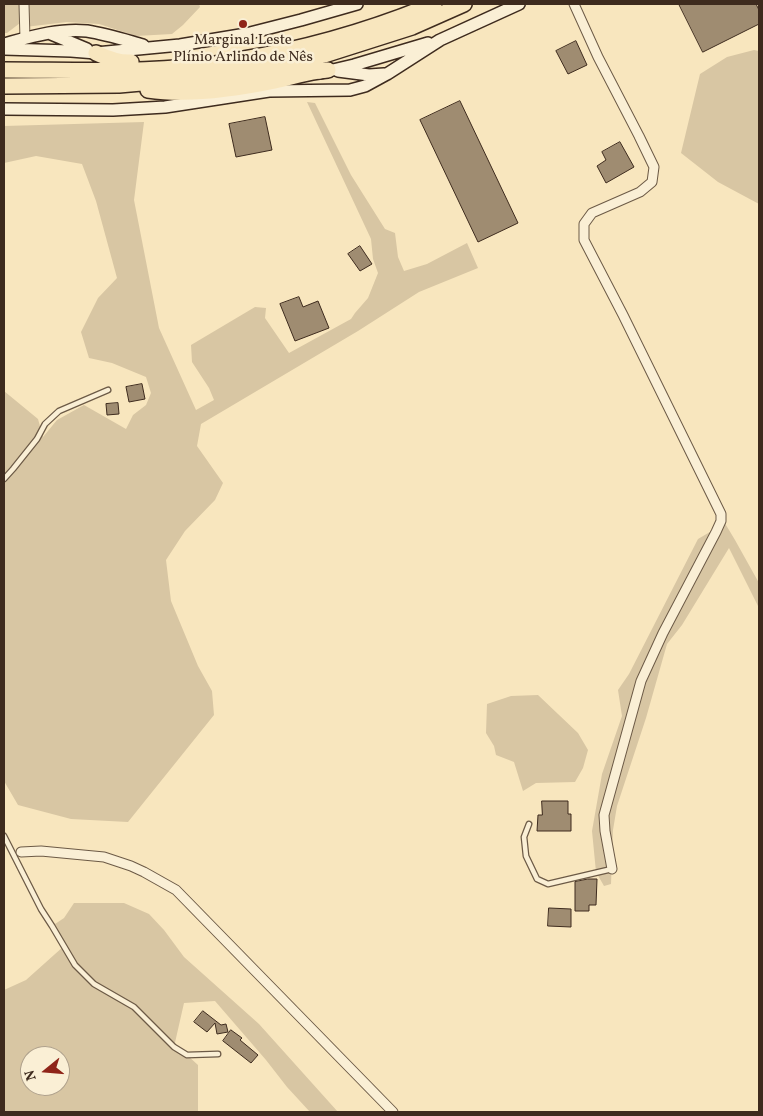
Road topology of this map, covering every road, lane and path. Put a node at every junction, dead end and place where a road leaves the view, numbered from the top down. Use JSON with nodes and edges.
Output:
{"nodes":[{"id":1,"x":24,"y":4,"type":"edge"},
{"id":2,"x":357,"y":4,"type":"edge"},
{"id":3,"x":434,"y":4,"type":"edge"},
{"id":4,"x":464,"y":4,"type":"edge"},
{"id":5,"x":519,"y":4,"type":"edge"},
{"id":6,"x":574,"y":4,"type":"edge"},
{"id":7,"x":50,"y":33,"type":"junction"},
{"id":8,"x":25,"y":39,"type":"junction"},
{"id":9,"x":440,"y":40,"type":"junction"},
{"id":10,"x":4,"y":44,"type":"edge"},
{"id":11,"x":152,"y":47,"type":"junction"},
{"id":12,"x":4,"y":49,"type":"edge"},
{"id":13,"x":96,"y":53,"type":"junction"},
{"id":14,"x":270,"y":55,"type":"junction"},
{"id":15,"x":4,"y":70,"type":"edge"},
{"id":16,"x":328,"y":70,"type":"junction"},
{"id":17,"x":387,"y":74,"type":"junction"},
{"id":18,"x":4,"y":86,"type":"edge"},
{"id":19,"x":119,"y":86,"type":"junction"},
{"id":20,"x":269,"y":91,"type":"junction"},
{"id":21,"x":4,"y":109,"type":"edge"},
{"id":22,"x":108,"y":390,"type":"dead end"},
{"id":23,"x":4,"y":478,"type":"edge"},
{"id":24,"x":529,"y":824,"type":"dead end"},
{"id":25,"x":4,"y":836,"type":"edge"},
{"id":26,"x":21,"y":852,"type":"dead end"},
{"id":27,"x":612,"y":869,"type":"joint"},
{"id":28,"x":218,"y":1054,"type":"dead end"},
{"id":29,"x":393,"y":1112,"type":"edge"}],
"edges":[{"from":1,"to":8,"type":"street"},
{"from":2,"to":11,"type":"main road"},
{"from":3,"to":14,"type":"highway"},
{"from":4,"to":19,"type":"highway"},
{"from":5,"to":9,"type":"main road"},
{"from":6,"to":27,"type":"street"},
{"from":7,"to":8,"type":"main road"},
{"from":7,"to":11,"type":"main road"},
{"from":7,"to":13,"type":"main road"},
{"from":8,"to":10,"type":"main road"},
{"from":9,"to":16,"type":"main road"},
{"from":9,"to":17,"type":"main road"},
{"from":11,"to":13,"type":"main road"},
{"from":12,"to":13,"type":"main road"},
{"from":13,"to":14,"type":"highway"},
{"from":14,"to":15,"type":"highway"},
{"from":16,"to":17,"type":"main road"},
{"from":16,"to":19,"type":"highway"},
{"from":16,"to":20,"type":"main road"},
{"from":17,"to":20,"type":"main road"},
{"from":18,"to":19,"type":"highway"},
{"from":20,"to":21,"type":"main road"},
{"from":22,"to":23,"type":"lane"},
{"from":24,"to":27,"type":"lane"},
{"from":25,"to":28,"type":"lane"},
{"from":26,"to":29,"type":"street"}]}
